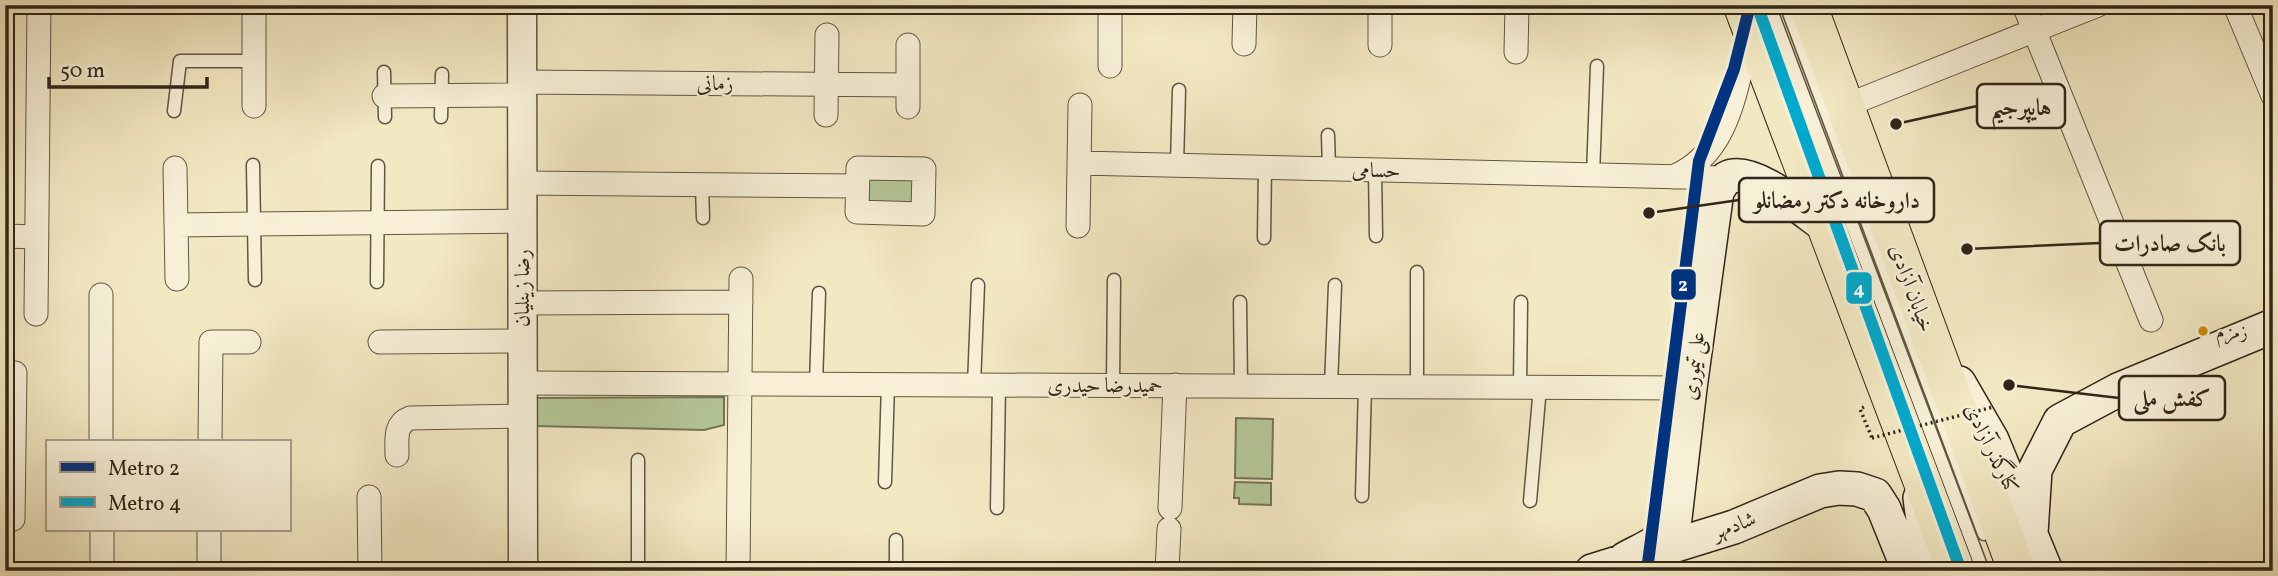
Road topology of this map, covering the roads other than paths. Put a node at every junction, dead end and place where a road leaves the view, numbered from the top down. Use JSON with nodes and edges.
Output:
{"nodes":[{"id":1,"x":39,"y":5,"type":"edge"},
{"id":2,"x":254,"y":5,"type":"edge"},
{"id":3,"x":522,"y":5,"type":"edge"},
{"id":4,"x":1110,"y":5,"type":"edge"},
{"id":5,"x":1245,"y":5,"type":"edge"},
{"id":6,"x":1380,"y":5,"type":"edge"},
{"id":7,"x":1517,"y":5,"type":"edge"},
{"id":8,"x":1786,"y":5,"type":"edge"},
{"id":9,"x":1808,"y":5,"type":"edge"},
{"id":10,"x":2024,"y":5,"type":"edge"},
{"id":11,"x":2098,"y":5,"type":"edge"},
{"id":12,"x":2235,"y":5,"type":"edge"},
{"id":13,"x":1754,"y":13,"type":"edge"},
{"id":14,"x":2035,"y":31,"type":"junction"},
{"id":15,"x":827,"y":35,"type":"dead end"},
{"id":16,"x":1244,"y":44,"type":"dead end"},
{"id":17,"x":908,"y":45,"type":"dead end"},
{"id":18,"x":1380,"y":45,"type":"dead end"},
{"id":19,"x":1516,"y":52,"type":"dead end"},
{"id":20,"x":254,"y":61,"type":"junction"},
{"id":21,"x":1110,"y":66,"type":"dead end"},
{"id":22,"x":1597,"y":66,"type":"dead end"},
{"id":23,"x":384,"y":72,"type":"dead end"},
{"id":24,"x":827,"y":84,"type":"junction"},
{"id":25,"x":2271,"y":85,"type":"edge"},
{"id":26,"x":522,"y":88,"type":"junction"},
{"id":27,"x":1179,"y":90,"type":"dead end"},
{"id":28,"x":1080,"y":105,"type":"dead end"},
{"id":29,"x":254,"y":106,"type":"dead end"},
{"id":30,"x":1845,"y":106,"type":"junction"},
{"id":31,"x":385,"y":107,"type":"joint"},
{"id":32,"x":174,"y":111,"type":"dead end"},
{"id":33,"x":826,"y":115,"type":"dead end"},
{"id":34,"x":1328,"y":135,"type":"dead end"},
{"id":35,"x":1079,"y":163,"type":"junction"},
{"id":36,"x":253,"y":165,"type":"dead end"},
{"id":37,"x":1177,"y":165,"type":"junction"},
{"id":38,"x":378,"y":166,"type":"dead end"},
{"id":39,"x":1265,"y":167,"type":"junction"},
{"id":40,"x":175,"y":168,"type":"dead end"},
{"id":41,"x":1329,"y":169,"type":"junction"},
{"id":42,"x":1375,"y":170,"type":"junction"},
{"id":43,"x":1593,"y":175,"type":"junction"},
{"id":44,"x":1673,"y":177,"type":"junction"},
{"id":45,"x":1728,"y":178,"type":"junction"},
{"id":46,"x":522,"y":183,"type":"junction"},
{"id":47,"x":702,"y":185,"type":"junction"},
{"id":48,"x":857,"y":186,"type":"dead end"},
{"id":49,"x":703,"y":219,"type":"dead end"},
{"id":50,"x":522,"y":220,"type":"junction"},
{"id":51,"x":378,"y":223,"type":"junction"},
{"id":52,"x":254,"y":224,"type":"junction"},
{"id":53,"x":176,"y":225,"type":"junction"},
{"id":54,"x":1824,"y":225,"type":"junction"},
{"id":55,"x":1078,"y":226,"type":"dead end"},
{"id":56,"x":5,"y":236,"type":"edge"},
{"id":57,"x":1376,"y":236,"type":"dead end"},
{"id":58,"x":37,"y":237,"type":"junction"},
{"id":59,"x":1264,"y":238,"type":"dead end"},
{"id":60,"x":1417,"y":272,"type":"dead end"},
{"id":61,"x":177,"y":279,"type":"dead end"},
{"id":62,"x":741,"y":279,"type":"dead end"},
{"id":63,"x":256,"y":280,"type":"dead end"},
{"id":64,"x":1114,"y":280,"type":"dead end"},
{"id":65,"x":377,"y":282,"type":"dead end"},
{"id":66,"x":978,"y":285,"type":"dead end"},
{"id":67,"x":1335,"y":285,"type":"dead end"},
{"id":68,"x":819,"y":293,"type":"dead end"},
{"id":69,"x":101,"y":295,"type":"dead end"},
{"id":70,"x":741,"y":302,"type":"junction"},
{"id":71,"x":1240,"y":302,"type":"dead end"},
{"id":72,"x":1521,"y":302,"type":"dead end"},
{"id":73,"x":522,"y":303,"type":"junction"},
{"id":74,"x":36,"y":314,"type":"dead end"},
{"id":75,"x":2151,"y":320,"type":"dead end"},
{"id":76,"x":2273,"y":326,"type":"edge"},
{"id":77,"x":1927,"y":330,"type":"junction"},
{"id":78,"x":522,"y":341,"type":"junction"},
{"id":79,"x":248,"y":342,"type":"dead end"},
{"id":80,"x":380,"y":342,"type":"dead end"},
{"id":81,"x":15,"y":373,"type":"dead end"},
{"id":82,"x":521,"y":383,"type":"junction"},
{"id":83,"x":740,"y":384,"type":"junction"},
{"id":84,"x":816,"y":384,"type":"junction"},
{"id":85,"x":888,"y":384,"type":"junction"},
{"id":86,"x":974,"y":385,"type":"junction"},
{"id":87,"x":999,"y":385,"type":"junction"},
{"id":88,"x":1113,"y":385,"type":"junction"},
{"id":89,"x":1175,"y":385,"type":"junction"},
{"id":90,"x":1241,"y":386,"type":"junction"},
{"id":91,"x":1331,"y":386,"type":"junction"},
{"id":92,"x":1365,"y":386,"type":"junction"},
{"id":93,"x":1417,"y":386,"type":"junction"},
{"id":94,"x":1530,"y":387,"type":"junction"},
{"id":95,"x":1690,"y":388,"type":"junction"},
{"id":96,"x":522,"y":416,"type":"junction"},
{"id":97,"x":10,"y":434,"type":"edge"},
{"id":98,"x":102,"y":440,"type":"edge"},
{"id":99,"x":210,"y":440,"type":"edge"},
{"id":100,"x":397,"y":455,"type":"dead end"},
{"id":101,"x":638,"y":460,"type":"dead end"},
{"id":102,"x":1917,"y":472,"type":"junction"},
{"id":103,"x":885,"y":482,"type":"dead end"},
{"id":104,"x":1362,"y":496,"type":"dead end"},
{"id":105,"x":369,"y":497,"type":"dead end"},
{"id":106,"x":1530,"y":501,"type":"dead end"},
{"id":107,"x":997,"y":508,"type":"dead end"},
{"id":108,"x":13,"y":519,"type":"dead end"},
{"id":109,"x":102,"y":530,"type":"edge"},
{"id":110,"x":209,"y":530,"type":"edge"},
{"id":111,"x":2031,"y":533,"type":"junction"},
{"id":112,"x":896,"y":540,"type":"dead end"},
{"id":113,"x":1988,"y":545,"type":"dead end"},
{"id":114,"x":1625,"y":559,"type":"junction"},
{"id":115,"x":102,"y":571,"type":"edge"},
{"id":116,"x":209,"y":571,"type":"edge"},
{"id":117,"x":370,"y":571,"type":"edge"},
{"id":118,"x":523,"y":571,"type":"edge"},
{"id":119,"x":638,"y":571,"type":"edge"},
{"id":120,"x":737,"y":571,"type":"edge"},
{"id":121,"x":896,"y":571,"type":"edge"},
{"id":122,"x":1167,"y":571,"type":"edge"},
{"id":123,"x":1592,"y":571,"type":"edge"},
{"id":124,"x":1909,"y":571,"type":"edge"},
{"id":125,"x":1930,"y":571,"type":"edge"},
{"id":126,"x":1956,"y":571,"type":"edge"},
{"id":127,"x":1983,"y":571,"type":"edge"},
{"id":128,"x":2017,"y":571,"type":"edge"},
{"id":129,"x":2046,"y":571,"type":"edge"}],
"edges":[{"from":1,"to":58,"type":"street"},
{"from":2,"to":20,"type":"street"},
{"from":3,"to":26,"type":"street","name":"رضا زینلیان"},
{"from":4,"to":21,"type":"street"},
{"from":5,"to":16,"type":"street"},
{"from":6,"to":18,"type":"street"},
{"from":7,"to":19,"type":"street"},
{"from":8,"to":113,"type":"lane"},
{"from":9,"to":30,"type":"main road","name":"خیابان آزادی"},
{"from":10,"to":14,"type":"street"},
{"from":11,"to":14,"type":"street"},
{"from":12,"to":25,"type":"street"},
{"from":13,"to":44,"type":"street"},
{"from":13,"to":54,"type":"main road"},
{"from":13,"to":127,"type":"lane"},
{"from":14,"to":30,"type":"street"},
{"from":14,"to":75,"type":"street"},
{"from":15,"to":24,"type":"street"},
{"from":17,"to":24,"type":"street","name":"زمانی"},
{"from":20,"to":29,"type":"street"},
{"from":20,"to":32,"type":"lane"},
{"from":22,"to":43,"type":"lane"},
{"from":23,"to":31,"type":"lane"},
{"from":24,"to":26,"type":"street","name":"زمانی"},
{"from":24,"to":33,"type":"street"},
{"from":26,"to":31,"type":"street","name":"زمانی"},
{"from":26,"to":46,"type":"street","name":"رضا زینلیان"},
{"from":27,"to":37,"type":"lane"},
{"from":28,"to":35,"type":"street"},
{"from":30,"to":77,"type":"main road","name":"خیابان آزادی"},
{"from":34,"to":41,"type":"lane"},
{"from":35,"to":37,"type":"street","name":"حسامی"},
{"from":35,"to":55,"type":"street"},
{"from":36,"to":52,"type":"lane"},
{"from":37,"to":39,"type":"street","name":"حسامی"},
{"from":38,"to":51,"type":"lane"},
{"from":39,"to":41,"type":"street","name":"حسامی"},
{"from":39,"to":59,"type":"lane"},
{"from":40,"to":53,"type":"street"},
{"from":41,"to":42,"type":"street","name":"حسامی"},
{"from":42,"to":43,"type":"street","name":"حسامی"},
{"from":42,"to":57,"type":"lane"},
{"from":43,"to":44,"type":"street","name":"حسامی"},
{"from":44,"to":45,"type":"street","name":"حسامی"},
{"from":45,"to":54,"type":"main road"},
{"from":45,"to":95,"type":"main road","name":"علی تیموری"},
{"from":46,"to":47,"type":"street"},
{"from":46,"to":50,"type":"street","name":"رضا زینلیان"},
{"from":47,"to":48,"type":"street"},
{"from":47,"to":49,"type":"lane"},
{"from":50,"to":51,"type":"street"},
{"from":50,"to":73,"type":"street","name":"رضا زینلیان"},
{"from":51,"to":52,"type":"street"},
{"from":51,"to":65,"type":"lane"},
{"from":52,"to":53,"type":"street"},
{"from":52,"to":63,"type":"lane"},
{"from":53,"to":61,"type":"street"},
{"from":54,"to":102,"type":"main road"},
{"from":56,"to":58,"type":"street"},
{"from":58,"to":74,"type":"street"},
{"from":60,"to":93,"type":"lane"},
{"from":62,"to":70,"type":"street"},
{"from":64,"to":88,"type":"lane"},
{"from":66,"to":86,"type":"lane"},
{"from":67,"to":91,"type":"lane"},
{"from":68,"to":84,"type":"lane"},
{"from":69,"to":98,"type":"street"},
{"from":70,"to":73,"type":"street"},
{"from":70,"to":83,"type":"street"},
{"from":71,"to":90,"type":"lane"},
{"from":72,"to":94,"type":"lane"},
{"from":73,"to":78,"type":"street","name":"رضا زینلیان"},
{"from":76,"to":111,"type":"main road"},
{"from":77,"to":111,"type":"main road","name":"کنارگذر آزادی"},
{"from":77,"to":128,"type":"main road","name":"خیابان آزادی"},
{"from":78,"to":80,"type":"street"},
{"from":78,"to":82,"type":"street","name":"رضا زینلیان"},
{"from":79,"to":99,"type":"street"},
{"from":81,"to":97,"type":"street"},
{"from":82,"to":83,"type":"street","name":"حمیدرضا حیدری"},
{"from":82,"to":96,"type":"street","name":"رضا زینلیان"},
{"from":83,"to":84,"type":"street","name":"حمیدرضا حیدری"},
{"from":83,"to":120,"type":"street"},
{"from":84,"to":85,"type":"street","name":"حمیدرضا حیدری"},
{"from":85,"to":86,"type":"street","name":"حمیدرضا حیدری"},
{"from":85,"to":103,"type":"lane"},
{"from":86,"to":87,"type":"street","name":"حمیدرضا حیدری"},
{"from":87,"to":88,"type":"street","name":"حمیدرضا حیدری"},
{"from":87,"to":107,"type":"lane"},
{"from":88,"to":89,"type":"street","name":"حمیدرضا حیدری"},
{"from":89,"to":90,"type":"street","name":"حمیدرضا حیدری"},
{"from":89,"to":122,"type":"street"},
{"from":90,"to":91,"type":"street","name":"حمیدرضا حیدری"},
{"from":91,"to":92,"type":"street","name":"حمیدرضا حیدری"},
{"from":92,"to":93,"type":"street","name":"حمیدرضا حیدری"},
{"from":92,"to":104,"type":"lane"},
{"from":93,"to":94,"type":"street","name":"حمیدرضا حیدری"},
{"from":94,"to":95,"type":"street","name":"حمیدرضا حیدری"},
{"from":94,"to":106,"type":"lane"},
{"from":95,"to":114,"type":"main road","name":"علی تیموری"},
{"from":96,"to":100,"type":"street"},
{"from":96,"to":118,"type":"street","name":"رضا زینلیان"},
{"from":97,"to":108,"type":"street"},
{"from":101,"to":119,"type":"lane"},
{"from":102,"to":125,"type":"main road"},
{"from":102,"to":126,"type":"main road"},
{"from":105,"to":117,"type":"street"},
{"from":109,"to":115,"type":"street"},
{"from":110,"to":116,"type":"street"},
{"from":111,"to":129,"type":"main road","name":"کنارگذر آزادی"},
{"from":112,"to":121,"type":"lane"},
{"from":114,"to":123,"type":"main road","name":"شادمهر"},
{"from":114,"to":124,"type":"main road","name":"شادمهر"}]}
